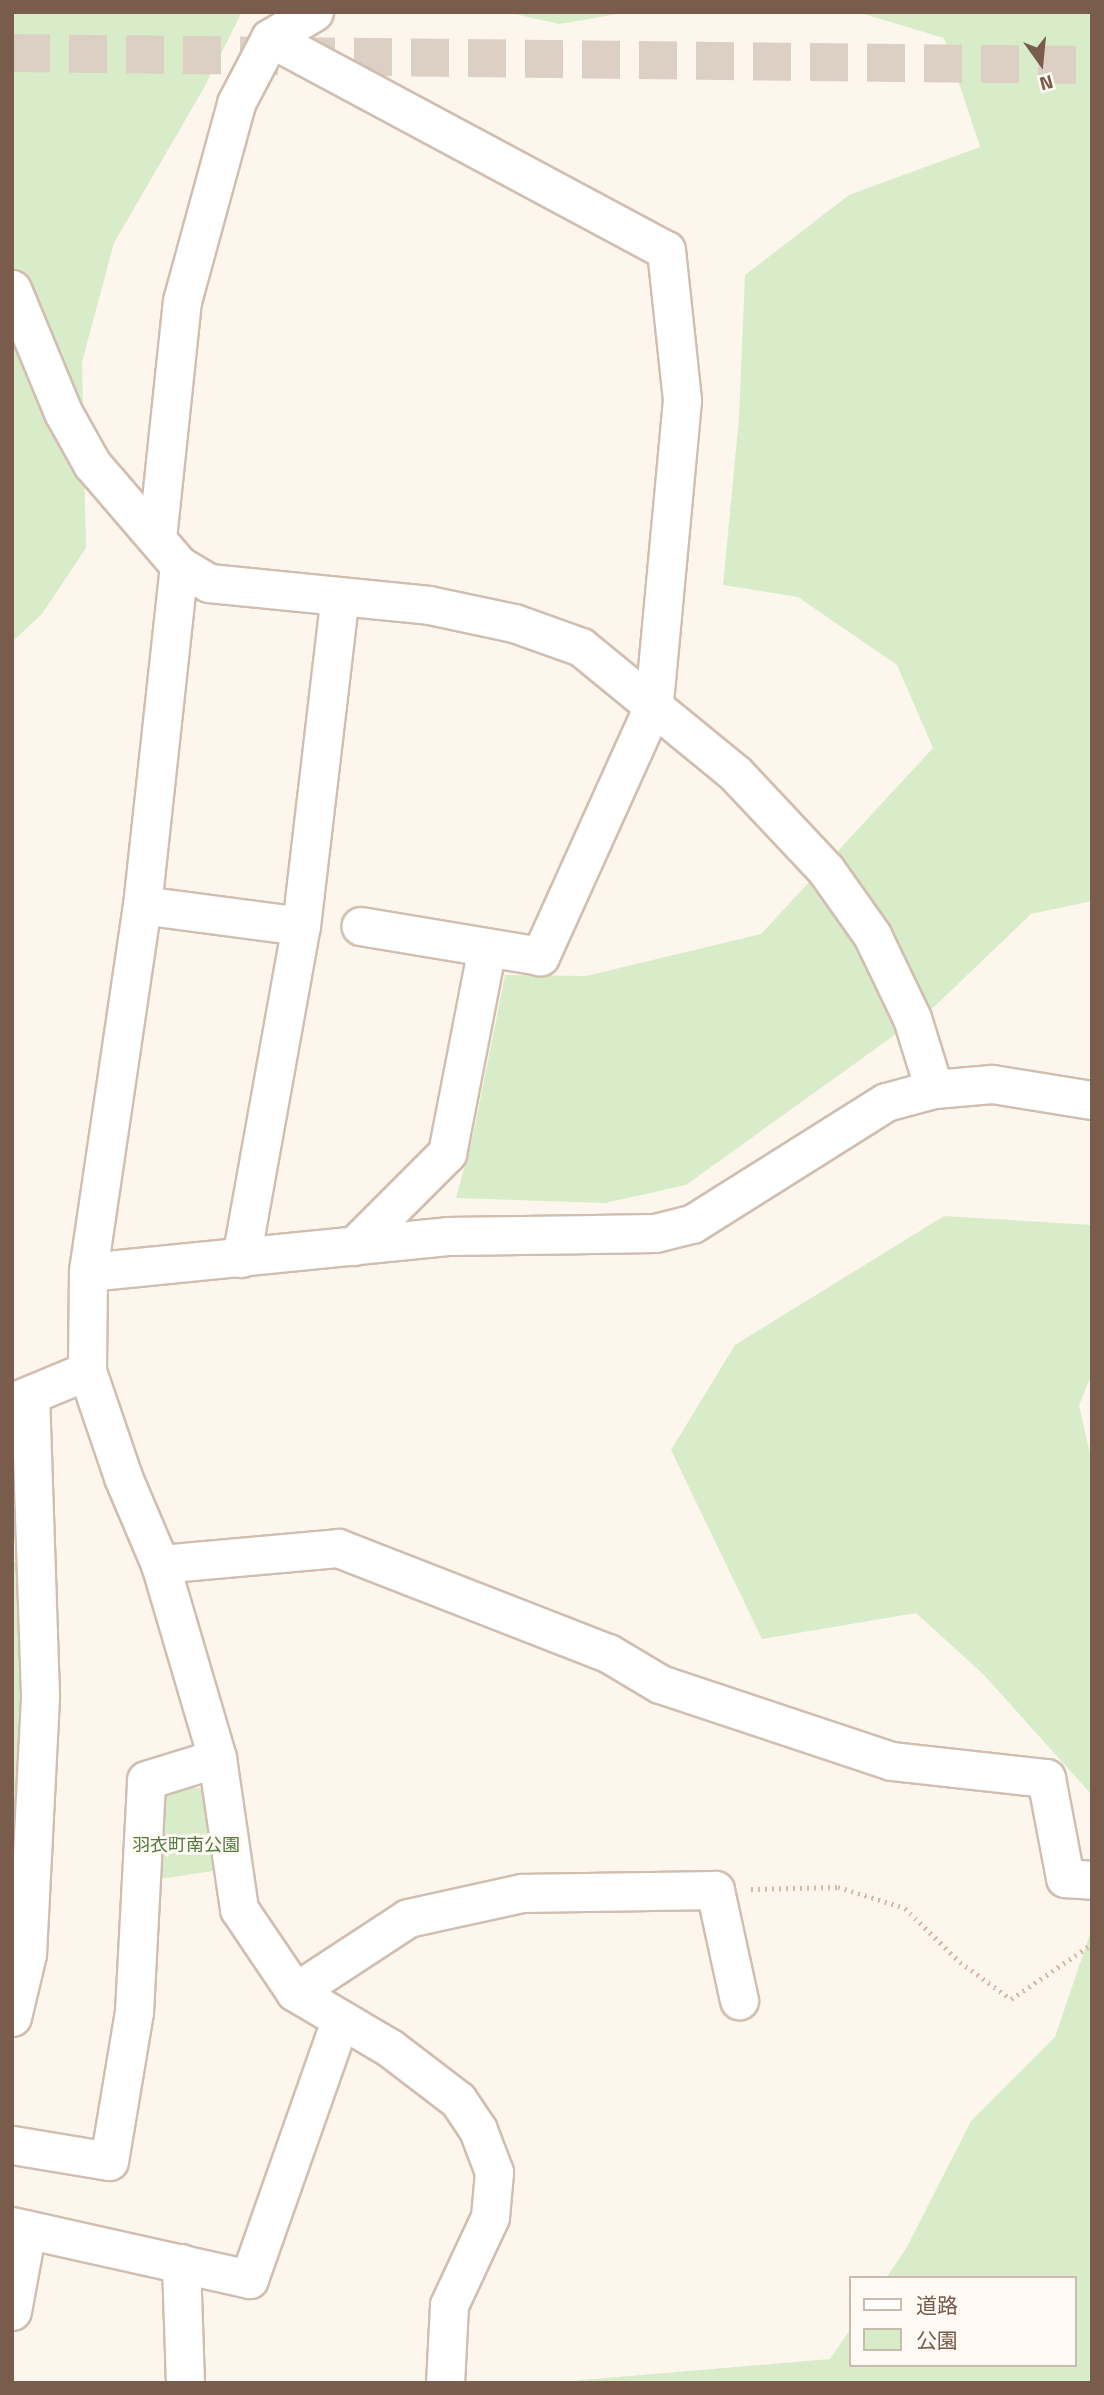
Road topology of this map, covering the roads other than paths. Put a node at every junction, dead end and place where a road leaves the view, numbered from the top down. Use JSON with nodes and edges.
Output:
{"nodes":[{"id":1,"x":314,"y":12,"type":"edge"},
{"id":2,"x":270,"y":38,"type":"junction"},
{"id":3,"x":12,"y":289,"type":"edge"},
{"id":4,"x":168,"y":552,"type":"junction"},
{"id":5,"x":340,"y":596,"type":"junction"},
{"id":6,"x":654,"y":704,"type":"junction"},
{"id":7,"x":142,"y":905,"type":"junction"},
{"id":8,"x":301,"y":926,"type":"junction"},
{"id":9,"x":360,"y":926,"type":"dead end"},
{"id":10,"x":487,"y":948,"type":"junction"},
{"id":11,"x":934,"y":1089,"type":"junction"},
{"id":12,"x":1092,"y":1100,"type":"edge"},
{"id":13,"x":354,"y":1246,"type":"junction"},
{"id":14,"x":241,"y":1258,"type":"junction"},
{"id":15,"x":88,"y":1272,"type":"junction"},
{"id":16,"x":87,"y":1371,"type":"junction"},
{"id":17,"x":21,"y":1399,"type":"edge"},
{"id":18,"x":160,"y":1564,"type":"junction"},
{"id":19,"x":216,"y":1758,"type":"junction"},
{"id":20,"x":1092,"y":1880,"type":"edge"},
{"id":21,"x":295,"y":1992,"type":"junction"},
{"id":22,"x":738,"y":2000,"type":"dead end"},
{"id":23,"x":12,"y":2017,"type":"edge"},
{"id":24,"x":340,"y":2020,"type":"junction"},
{"id":25,"x":12,"y":2146,"type":"edge"},
{"id":26,"x":20,"y":2227,"type":"edge"},
{"id":27,"x":181,"y":2263,"type":"junction"},
{"id":28,"x":12,"y":2311,"type":"edge"},
{"id":29,"x":185,"y":2383,"type":"edge"},
{"id":30,"x":445,"y":2383,"type":"edge"}],
"edges":[{"from":1,"to":2,"type":"street"},
{"from":2,"to":4,"type":"street"},
{"from":2,"to":6,"type":"street"},
{"from":3,"to":4,"type":"street"},
{"from":4,"to":5,"type":"street"},
{"from":4,"to":7,"type":"street"},
{"from":5,"to":6,"type":"street"},
{"from":5,"to":8,"type":"street"},
{"from":6,"to":10,"type":"street"},
{"from":6,"to":11,"type":"street"},
{"from":7,"to":8,"type":"street"},
{"from":7,"to":15,"type":"street"},
{"from":8,"to":14,"type":"street"},
{"from":9,"to":10,"type":"street"},
{"from":10,"to":13,"type":"street"},
{"from":11,"to":12,"type":"street"},
{"from":11,"to":13,"type":"street"},
{"from":13,"to":14,"type":"street"},
{"from":14,"to":15,"type":"street"},
{"from":15,"to":16,"type":"street"},
{"from":16,"to":17,"type":"street"},
{"from":16,"to":18,"type":"street"},
{"from":17,"to":23,"type":"street"},
{"from":18,"to":19,"type":"street"},
{"from":18,"to":20,"type":"street"},
{"from":19,"to":21,"type":"street"},
{"from":19,"to":25,"type":"street"},
{"from":21,"to":22,"type":"street"},
{"from":21,"to":24,"type":"street"},
{"from":24,"to":27,"type":"street"},
{"from":24,"to":30,"type":"street"},
{"from":26,"to":27,"type":"street"},
{"from":26,"to":28,"type":"street"},
{"from":27,"to":29,"type":"street"}]}
